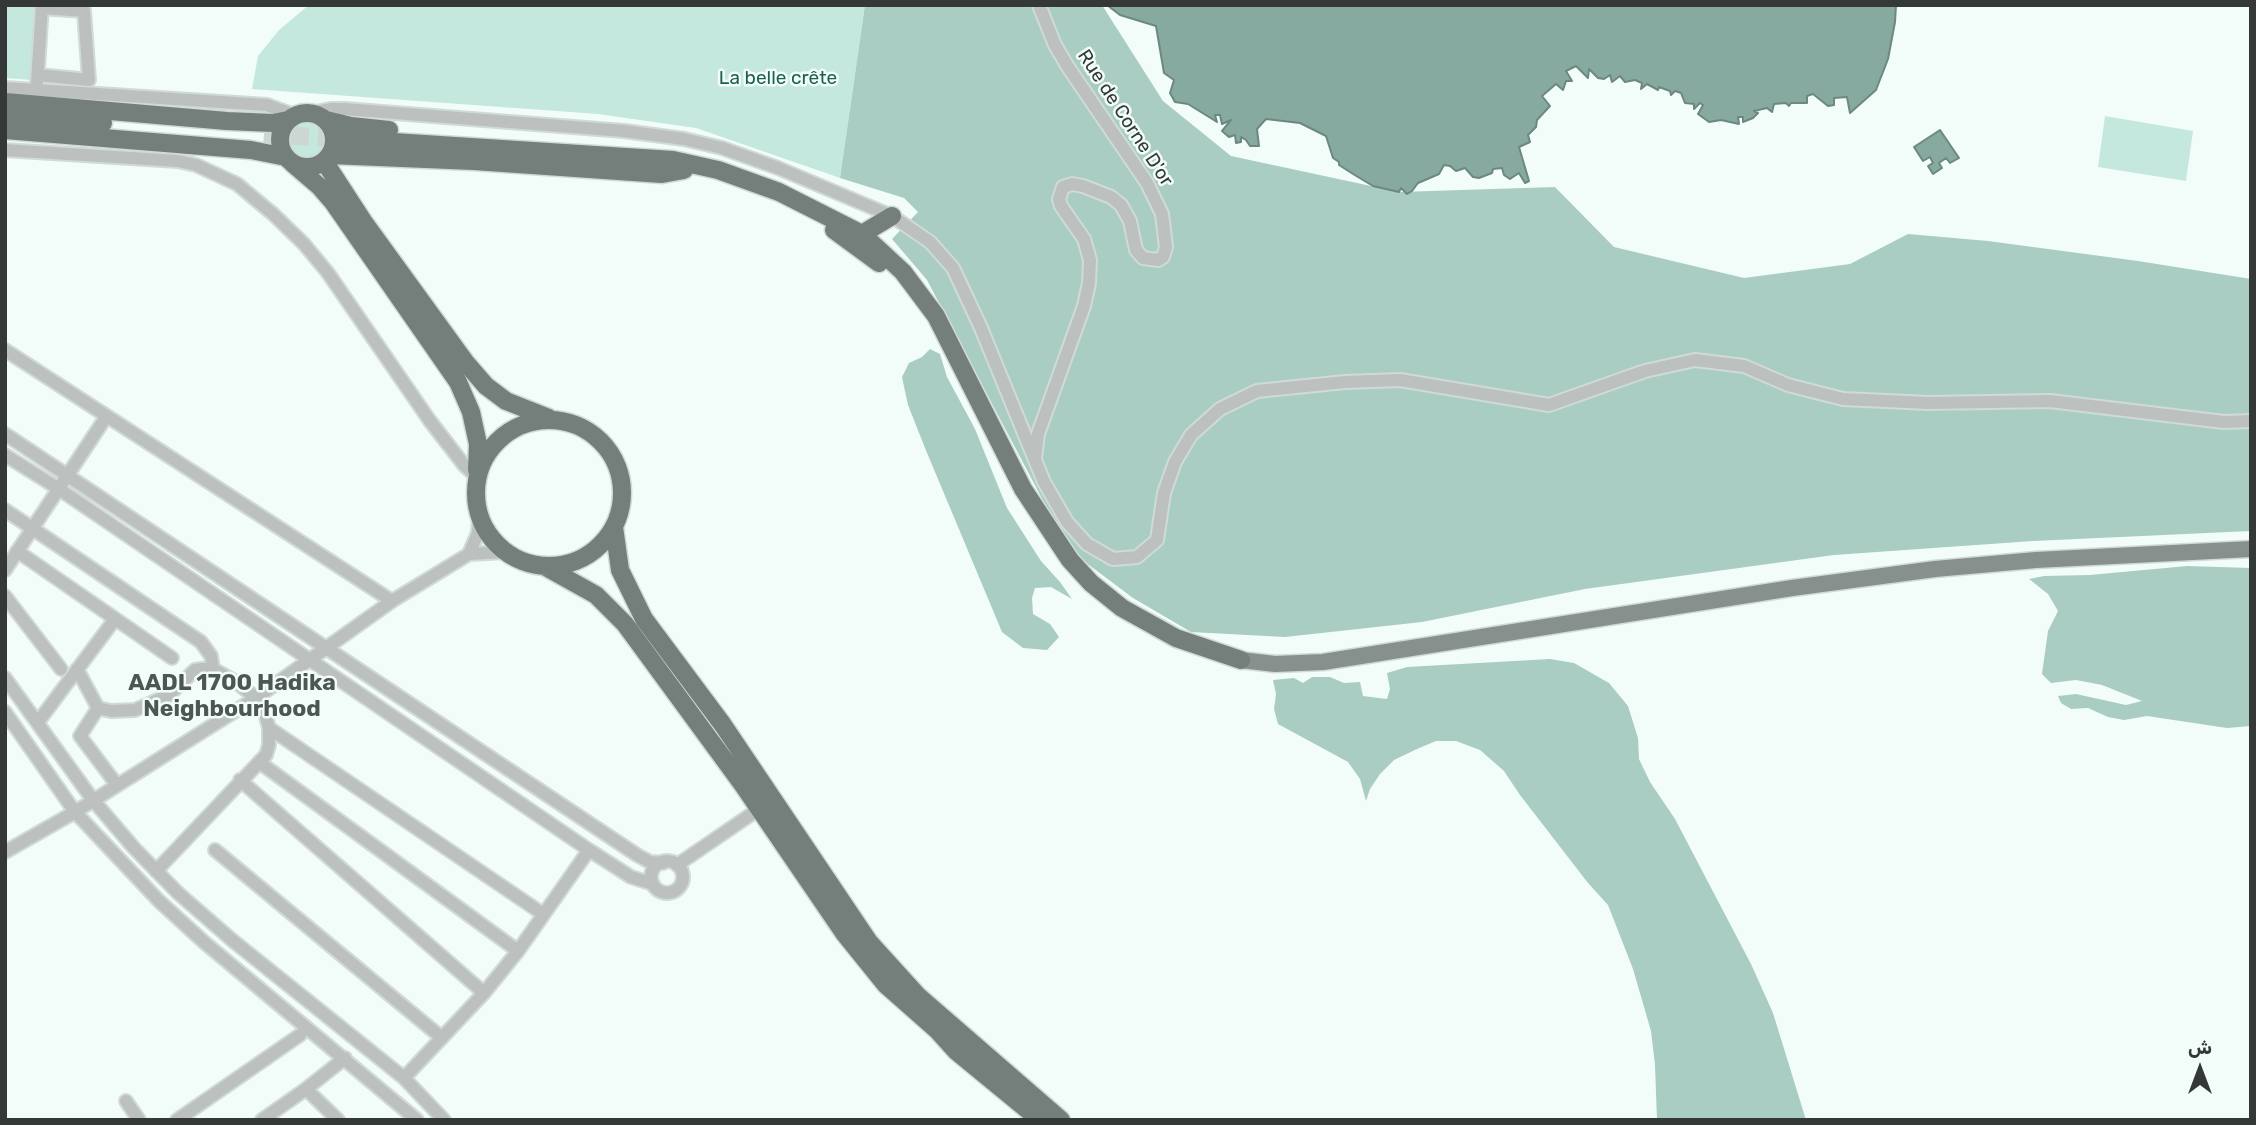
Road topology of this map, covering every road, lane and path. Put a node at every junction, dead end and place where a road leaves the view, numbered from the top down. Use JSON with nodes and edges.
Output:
{"nodes":[{"id":1,"x":1039,"y":5,"type":"edge"},
{"id":2,"x":41,"y":7,"type":"edge"},
{"id":3,"x":38,"y":75,"type":"junction"},
{"id":4,"x":5,"y":88,"type":"edge"},
{"id":5,"x":36,"y":90,"type":"junction"},
{"id":6,"x":5,"y":102,"type":"edge"},
{"id":7,"x":5,"y":114,"type":"edge"},
{"id":8,"x":305,"y":117,"type":"junction"},
{"id":9,"x":5,"y":123,"type":"edge"},
{"id":10,"x":5,"y":130,"type":"edge"},
{"id":11,"x":347,"y":143,"type":"tunnel mouth"},
{"id":12,"x":5,"y":150,"type":"edge"},
{"id":13,"x":363,"y":156,"type":"junction"},
{"id":14,"x":327,"y":158,"type":"junction"},
{"id":15,"x":289,"y":160,"type":"junction"},
{"id":16,"x":688,"y":167,"type":"junction"},
{"id":17,"x":350,"y":202,"type":"junction"},
{"id":18,"x":895,"y":217,"type":"junction"},
{"id":19,"x":825,"y":225,"type":"junction"},
{"id":20,"x":862,"y":234,"type":"junction"},
{"id":21,"x":895,"y":265,"type":"junction"},
{"id":22,"x":5,"y":350,"type":"edge"},
{"id":23,"x":106,"y":416,"type":"junction"},
{"id":24,"x":1045,"y":416,"type":"junction"},
{"id":25,"x":556,"y":421,"type":"junction"},
{"id":26,"x":2251,"y":421,"type":"edge"},
{"id":27,"x":1018,"y":422,"type":"junction"},
{"id":28,"x":5,"y":434,"type":"edge"},
{"id":29,"x":5,"y":455,"type":"edge"},
{"id":30,"x":1035,"y":462,"type":"junction"},
{"id":31,"x":68,"y":474,"type":"junction"},
{"id":32,"x":477,"y":477,"type":"junction"},
{"id":33,"x":59,"y":489,"type":"junction"},
{"id":34,"x":5,"y":510,"type":"edge"},
{"id":35,"x":480,"y":519,"type":"junction"},
{"id":36,"x":614,"y":527,"type":"junction"},
{"id":37,"x":33,"y":528,"type":"junction"},
{"id":38,"x":2251,"y":549,"type":"edge"},
{"id":39,"x":17,"y":551,"type":"junction"},
{"id":40,"x":505,"y":552,"type":"junction"},
{"id":41,"x":469,"y":554,"type":"junction"},
{"id":42,"x":544,"y":566,"type":"junction"},
{"id":43,"x":5,"y":569,"type":"edge"},
{"id":44,"x":5,"y":596,"type":"edge"},
{"id":45,"x":392,"y":601,"type":"junction"},
{"id":46,"x":115,"y":619,"type":"junction"},
{"id":47,"x":325,"y":649,"type":"junction"},
{"id":48,"x":172,"y":658,"type":"dead end"},
{"id":49,"x":307,"y":660,"type":"junction"},
{"id":50,"x":1241,"y":660,"type":"junction"},
{"id":51,"x":61,"y":669,"type":"dead end"},
{"id":52,"x":77,"y":669,"type":"junction"},
{"id":53,"x":213,"y":669,"type":"junction"},
{"id":54,"x":5,"y":678,"type":"edge"},
{"id":55,"x":258,"y":696,"type":"junction"},
{"id":56,"x":98,"y":708,"type":"junction"},
{"id":57,"x":5,"y":712,"type":"edge"},
{"id":58,"x":38,"y":722,"type":"junction"},
{"id":59,"x":269,"y":727,"type":"junction"},
{"id":60,"x":258,"y":762,"type":"junction"},
{"id":61,"x":240,"y":780,"type":"junction"},
{"id":62,"x":117,"y":785,"type":"junction"},
{"id":63,"x":93,"y":800,"type":"junction"},
{"id":64,"x":759,"y":808,"type":"junction"},
{"id":65,"x":75,"y":812,"type":"junction"},
{"id":66,"x":215,"y":850,"type":"dead end"},
{"id":67,"x":589,"y":850,"type":"junction"},
{"id":68,"x":5,"y":852,"type":"edge"},
{"id":69,"x":663,"y":863,"type":"junction"},
{"id":70,"x":677,"y":865,"type":"junction"},
{"id":71,"x":156,"y":871,"type":"junction"},
{"id":72,"x":653,"y":884,"type":"junction"},
{"id":73,"x":543,"y":914,"type":"junction"},
{"id":74,"x":518,"y":951,"type":"junction"},
{"id":75,"x":484,"y":993,"type":"junction"},
{"id":76,"x":300,"y":1035,"type":"dead end"},
{"id":77,"x":442,"y":1038,"type":"junction"},
{"id":78,"x":345,"y":1058,"type":"junction"},
{"id":79,"x":404,"y":1078,"type":"junction"},
{"id":80,"x":306,"y":1089,"type":"junction"},
{"id":81,"x":126,"y":1101,"type":"dead end"},
{"id":82,"x":139,"y":1120,"type":"edge"},
{"id":83,"x":177,"y":1120,"type":"edge"},
{"id":84,"x":262,"y":1120,"type":"edge"},
{"id":85,"x":338,"y":1120,"type":"edge"},
{"id":86,"x":416,"y":1120,"type":"edge"},
{"id":87,"x":444,"y":1120,"type":"edge"},
{"id":88,"x":1040,"y":1120,"type":"edge"},
{"id":89,"x":1061,"y":1120,"type":"edge"}],
"edges":[{"from":1,"to":24,"type":"street","name":"Rue de Corne D'or"},
{"from":2,"to":3,"type":"street"},
{"from":2,"to":3,"type":"street"},
{"from":3,"to":5,"type":"street"},
{"from":4,"to":5,"type":"street"},
{"from":5,"to":8,"type":"street"},
{"from":6,"to":8,"type":"highway"},
{"from":7,"to":9,"type":"highway"},
{"from":8,"to":14,"type":"highway"},
{"from":8,"to":15,"type":"highway"},
{"from":8,"to":16,"type":"highway"},
{"from":8,"to":18,"type":"street"},
{"from":10,"to":15,"type":"highway"},
{"from":11,"to":16,"type":"highway"},
{"from":12,"to":32,"type":"street"},
{"from":13,"to":14,"type":"highway"},
{"from":13,"to":16,"type":"highway"},
{"from":13,"to":17,"type":"highway"},
{"from":14,"to":15,"type":"highway"},
{"from":14,"to":17,"type":"highway"},
{"from":15,"to":32,"type":"highway"},
{"from":16,"to":19,"type":"highway"},
{"from":16,"to":20,"type":"highway"},
{"from":17,"to":25,"type":"highway"},
{"from":18,"to":20,"type":"highway"},
{"from":18,"to":21,"type":"highway"},
{"from":18,"to":27,"type":"street"},
{"from":19,"to":20,"type":"highway"},
{"from":19,"to":50,"type":"highway"},
{"from":20,"to":21,"type":"highway"},
{"from":21,"to":50,"type":"highway"},
{"from":22,"to":23,"type":"street"},
{"from":23,"to":31,"type":"street"},
{"from":23,"to":45,"type":"street"},
{"from":24,"to":27,"type":"street"},
{"from":24,"to":30,"type":"street"},
{"from":25,"to":32,"type":"highway"},
{"from":25,"to":36,"type":"highway"},
{"from":26,"to":30,"type":"street"},
{"from":27,"to":30,"type":"street"},
{"from":28,"to":31,"type":"street"},
{"from":29,"to":33,"type":"street"},
{"from":31,"to":33,"type":"street"},
{"from":31,"to":47,"type":"street"},
{"from":32,"to":35,"type":"highway"},
{"from":33,"to":37,"type":"street"},
{"from":33,"to":49,"type":"street"},
{"from":34,"to":37,"type":"street"},
{"from":35,"to":40,"type":"highway"},
{"from":35,"to":41,"type":"street"},
{"from":36,"to":42,"type":"highway"},
{"from":36,"to":89,"type":"highway"},
{"from":37,"to":39,"type":"street"},
{"from":37,"to":53,"type":"street"},
{"from":38,"to":50,"type":"main road"},
{"from":39,"to":43,"type":"street"},
{"from":39,"to":46,"type":"street"},
{"from":40,"to":41,"type":"street"},
{"from":40,"to":42,"type":"highway"},
{"from":41,"to":45,"type":"street"},
{"from":42,"to":64,"type":"highway"},
{"from":44,"to":51,"type":"street"},
{"from":45,"to":47,"type":"street"},
{"from":46,"to":48,"type":"street"},
{"from":46,"to":52,"type":"street"},
{"from":47,"to":49,"type":"street"},
{"from":47,"to":69,"type":"street"},
{"from":49,"to":55,"type":"street"},
{"from":49,"to":67,"type":"street"},
{"from":52,"to":56,"type":"street"},
{"from":52,"to":58,"type":"street"},
{"from":53,"to":55,"type":"street"},
{"from":53,"to":56,"type":"street"},
{"from":54,"to":58,"type":"street"},
{"from":55,"to":59,"type":"street"},
{"from":55,"to":62,"type":"street"},
{"from":56,"to":62,"type":"street"},
{"from":57,"to":65,"type":"street"},
{"from":58,"to":63,"type":"street"},
{"from":59,"to":60,"type":"street"},
{"from":59,"to":73,"type":"street"},
{"from":60,"to":61,"type":"street"},
{"from":60,"to":74,"type":"street"},
{"from":61,"to":71,"type":"street"},
{"from":61,"to":75,"type":"street"},
{"from":62,"to":63,"type":"street"},
{"from":63,"to":65,"type":"street"},
{"from":63,"to":71,"type":"street"},
{"from":64,"to":70,"type":"street"},
{"from":64,"to":88,"type":"highway"},
{"from":65,"to":68,"type":"street"},
{"from":65,"to":78,"type":"street"},
{"from":66,"to":77,"type":"street"},
{"from":67,"to":72,"type":"street"},
{"from":67,"to":73,"type":"street"},
{"from":69,"to":70,"type":"street"},
{"from":69,"to":72,"type":"street"},
{"from":70,"to":72,"type":"street"},
{"from":71,"to":79,"type":"street"},
{"from":73,"to":74,"type":"street"},
{"from":74,"to":75,"type":"street"},
{"from":75,"to":77,"type":"street"},
{"from":76,"to":83,"type":"street"},
{"from":77,"to":79,"type":"street"},
{"from":78,"to":80,"type":"street"},
{"from":78,"to":86,"type":"street"},
{"from":79,"to":87,"type":"street"},
{"from":80,"to":84,"type":"street"},
{"from":80,"to":85,"type":"street"},
{"from":81,"to":82,"type":"street"}]}
